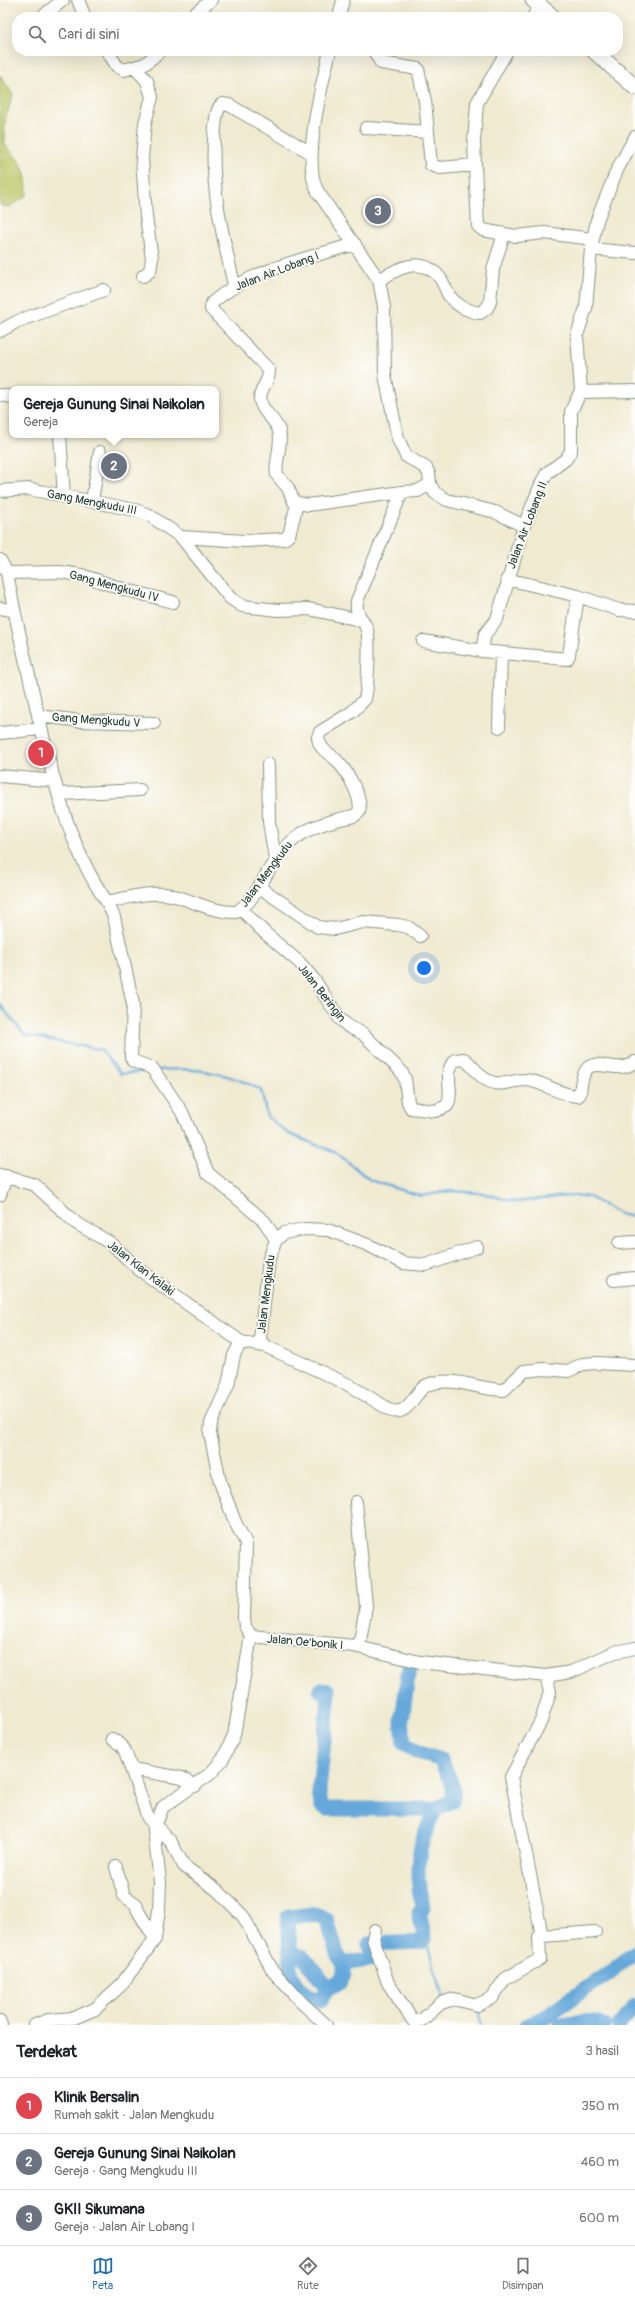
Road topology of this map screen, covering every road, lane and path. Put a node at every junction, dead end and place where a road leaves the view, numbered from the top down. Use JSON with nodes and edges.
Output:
{"nodes":[{"id":1,"x":63,"y":0,"type":"edge"},
{"id":2,"x":78,"y":0,"type":"edge"},
{"id":3,"x":211,"y":0,"type":"edge"},
{"id":4,"x":343,"y":0,"type":"edge"},
{"id":5,"x":534,"y":5,"type":"edge"},
{"id":6,"x":48,"y":12,"type":"edge"},
{"id":7,"x":83,"y":12,"type":"edge"},
{"id":8,"x":198,"y":12,"type":"edge"},
{"id":9,"x":340,"y":12,"type":"edge"},
{"id":10,"x":545,"y":12,"type":"edge"},
{"id":11,"x":111,"y":56,"type":"edge"},
{"id":12,"x":154,"y":56,"type":"edge"},
{"id":13,"x":329,"y":56,"type":"edge"},
{"id":14,"x":377,"y":56,"type":"edge"},
{"id":15,"x":504,"y":56,"type":"edge"},
{"id":16,"x":600,"y":56,"type":"edge"},
{"id":17,"x":135,"y":68,"type":"junction"},
{"id":18,"x":635,"y":86,"type":"edge"},
{"id":19,"x":366,"y":128,"type":"dead end"},
{"id":20,"x":428,"y":132,"type":"junction"},
{"id":21,"x":635,"y":137,"type":"edge"},
{"id":22,"x":311,"y":153,"type":"junction"},
{"id":23,"x":475,"y":165,"type":"junction"},
{"id":24,"x":504,"y":234,"type":"junction"},
{"id":25,"x":355,"y":244,"type":"junction"},
{"id":26,"x":592,"y":244,"type":"junction"},
{"id":27,"x":635,"y":253,"type":"edge"},
{"id":28,"x":143,"y":276,"type":"dead end"},
{"id":29,"x":379,"y":280,"type":"junction"},
{"id":30,"x":234,"y":285,"type":"junction"},
{"id":31,"x":104,"y":290,"type":"dead end"},
{"id":32,"x":0,"y":331,"type":"edge"},
{"id":33,"x":635,"y":391,"type":"edge"},
{"id":34,"x":580,"y":392,"type":"junction"},
{"id":35,"x":60,"y":438,"type":"edge"},
{"id":36,"x":100,"y":452,"type":"dead end"},
{"id":37,"x":430,"y":484,"type":"junction"},
{"id":38,"x":0,"y":491,"type":"edge"},
{"id":39,"x":402,"y":492,"type":"junction"},
{"id":40,"x":64,"y":497,"type":"junction"},
{"id":41,"x":92,"y":501,"type":"junction"},
{"id":42,"x":297,"y":504,"type":"junction"},
{"id":43,"x":524,"y":526,"type":"junction"},
{"id":44,"x":181,"y":537,"type":"junction"},
{"id":45,"x":0,"y":560,"type":"edge"},
{"id":46,"x":7,"y":573,"type":"junction"},
{"id":47,"x":507,"y":579,"type":"junction"},
{"id":48,"x":578,"y":596,"type":"junction"},
{"id":49,"x":173,"y":602,"type":"dead end"},
{"id":50,"x":0,"y":608,"type":"edge"},
{"id":51,"x":14,"y":611,"type":"junction"},
{"id":52,"x":635,"y":611,"type":"edge"},
{"id":53,"x":360,"y":620,"type":"junction"},
{"id":54,"x":423,"y":641,"type":"dead end"},
{"id":55,"x":482,"y":651,"type":"junction"},
{"id":56,"x":501,"y":654,"type":"junction"},
{"id":57,"x":38,"y":716,"type":"junction"},
{"id":58,"x":154,"y":723,"type":"dead end"},
{"id":59,"x":499,"y":727,"type":"dead end"},
{"id":60,"x":41,"y":729,"type":"junction"},
{"id":61,"x":0,"y":733,"type":"edge"},
{"id":62,"x":268,"y":764,"type":"dead end"},
{"id":63,"x":0,"y":776,"type":"edge"},
{"id":64,"x":55,"y":781,"type":"junction"},
{"id":65,"x":140,"y":790,"type":"dead end"},
{"id":66,"x":59,"y":794,"type":"junction"},
{"id":67,"x":275,"y":858,"type":"junction"},
{"id":68,"x":258,"y":887,"type":"junction"},
{"id":69,"x":107,"y":902,"type":"junction"},
{"id":70,"x":241,"y":909,"type":"junction"},
{"id":71,"x":420,"y":936,"type":"dead end"},
{"id":72,"x":635,"y":1062,"type":"edge"},
{"id":73,"x":3,"y":1175,"type":"edge"},
{"id":74,"x":0,"y":1188,"type":"edge"},
{"id":75,"x":0,"y":1195,"type":"edge"},
{"id":76,"x":276,"y":1240,"type":"junction"},
{"id":77,"x":619,"y":1242,"type":"dead end"},
{"id":78,"x":635,"y":1242,"type":"edge"},
{"id":79,"x":477,"y":1247,"type":"dead end"},
{"id":80,"x":635,"y":1278,"type":"edge"},
{"id":81,"x":614,"y":1280,"type":"dead end"},
{"id":82,"x":241,"y":1342,"type":"junction"},
{"id":83,"x":265,"y":1346,"type":"junction"},
{"id":84,"x":635,"y":1365,"type":"edge"},
{"id":85,"x":356,"y":1502,"type":"dead end"},
{"id":86,"x":251,"y":1636,"type":"junction"},
{"id":87,"x":354,"y":1646,"type":"junction"},
{"id":88,"x":635,"y":1648,"type":"edge"},
{"id":89,"x":546,"y":1676,"type":"junction"},
{"id":90,"x":112,"y":1739,"type":"dead end"},
{"id":91,"x":132,"y":1769,"type":"junction"},
{"id":92,"x":195,"y":1786,"type":"junction"},
{"id":93,"x":154,"y":1821,"type":"junction"},
{"id":94,"x":116,"y":1867,"type":"dead end"},
{"id":95,"x":375,"y":1930,"type":"dead end"},
{"id":96,"x":595,"y":1932,"type":"dead end"},
{"id":97,"x":542,"y":1936,"type":"junction"},
{"id":98,"x":155,"y":1939,"type":"junction"},
{"id":99,"x":0,"y":2022,"type":"edge"},
{"id":100,"x":1,"y":2025,"type":"edge"},
{"id":101,"x":35,"y":2025,"type":"edge"},
{"id":102,"x":326,"y":2025,"type":"edge"}],
"edges":[{"from":1,"to":6,"type":"street"},
{"from":2,"to":7,"type":"street"},
{"from":3,"to":8,"type":"street"},
{"from":4,"to":9,"type":"street"},
{"from":5,"to":10,"type":"main road"},
{"from":11,"to":17,"type":"street"},
{"from":12,"to":17,"type":"street"},
{"from":13,"to":22,"type":"street"},
{"from":14,"to":20,"type":"street"},
{"from":15,"to":23,"type":"street"},
{"from":16,"to":18,"type":"main road"},
{"from":17,"to":28,"type":"street"},
{"from":19,"to":20,"type":"street"},
{"from":20,"to":23,"type":"street"},
{"from":21,"to":26,"type":"street","name":"Jalan Air Lobang II"},
{"from":22,"to":25,"type":"street"},
{"from":22,"to":30,"type":"street"},
{"from":23,"to":24,"type":"street"},
{"from":24,"to":26,"type":"street"},
{"from":24,"to":29,"type":"street"},
{"from":25,"to":29,"type":"street"},
{"from":25,"to":30,"type":"street","name":"Jalan Air Lobang I"},
{"from":26,"to":27,"type":"street"},
{"from":26,"to":34,"type":"street","name":"Jalan Air Lobang II"},
{"from":29,"to":37,"type":"street"},
{"from":30,"to":42,"type":"street","name":"Jalan Air Lobang I"},
{"from":31,"to":32,"type":"street"},
{"from":33,"to":34,"type":"street"},
{"from":34,"to":43,"type":"street","name":"Jalan Air Lobang II"},
{"from":35,"to":40,"type":"street"},
{"from":36,"to":41,"type":"street"},
{"from":37,"to":39,"type":"street"},
{"from":37,"to":43,"type":"street"},
{"from":38,"to":40,"type":"street","name":"Gang Mengkudu III"},
{"from":39,"to":42,"type":"street"},
{"from":39,"to":53,"type":"street"},
{"from":40,"to":41,"type":"street","name":"Gang Mengkudu III"},
{"from":41,"to":44,"type":"street","name":"Gang Mengkudu III"},
{"from":42,"to":44,"type":"street"},
{"from":43,"to":47,"type":"street","name":"Jalan Air Lobang II"},
{"from":44,"to":53,"type":"street","name":"Gang Mengkudu III"},
{"from":45,"to":46,"type":"street"},
{"from":46,"to":49,"type":"street","name":"Gang Mengkudu IV"},
{"from":46,"to":51,"type":"street"},
{"from":47,"to":48,"type":"street","name":"Jalan Air Lobang II"},
{"from":47,"to":55,"type":"street","name":"Jalan Air Lobang II"},
{"from":48,"to":52,"type":"street","name":"Jalan Air Lobang II"},
{"from":48,"to":56,"type":"street"},
{"from":50,"to":51,"type":"street"},
{"from":51,"to":57,"type":"street"},
{"from":53,"to":67,"type":"street","name":"Jalan Mengkudu"},
{"from":54,"to":55,"type":"street"},
{"from":55,"to":56,"type":"street"},
{"from":56,"to":59,"type":"street"},
{"from":57,"to":58,"type":"street","name":"Gang Mengkudu V"},
{"from":57,"to":60,"type":"street"},
{"from":60,"to":61,"type":"street"},
{"from":60,"to":64,"type":"street"},
{"from":62,"to":67,"type":"street"},
{"from":63,"to":64,"type":"street"},
{"from":64,"to":66,"type":"street"},
{"from":65,"to":66,"type":"street"},
{"from":66,"to":69,"type":"street"},
{"from":67,"to":68,"type":"street","name":"Jalan Mengkudu"},
{"from":68,"to":70,"type":"street","name":"Jalan Mengkudu"},
{"from":68,"to":71,"type":"street"},
{"from":69,"to":70,"type":"street","name":"Jalan Mengkudu"},
{"from":69,"to":76,"type":"street","name":"Jalan Mengkudu"},
{"from":70,"to":72,"type":"street","name":"Jalan Beringin"},
{"from":73,"to":74,"type":"street"},
{"from":73,"to":75,"type":"street"},
{"from":73,"to":82,"type":"street","name":"Jalan Kian Kalaki"},
{"from":76,"to":79,"type":"street","name":"Jalan Mengkudu"},
{"from":76,"to":83,"type":"street","name":"Jalan Mengkudu"},
{"from":77,"to":78,"type":"street"},
{"from":80,"to":81,"type":"street"},
{"from":82,"to":83,"type":"street"},
{"from":82,"to":86,"type":"street","name":"Jalan Oe'bonik I"},
{"from":83,"to":84,"type":"street"},
{"from":85,"to":87,"type":"street"},
{"from":86,"to":87,"type":"street","name":"Jalan Oe'bonik I"},
{"from":86,"to":92,"type":"street"},
{"from":87,"to":89,"type":"street","name":"Jalan Oe'bonik I"},
{"from":88,"to":89,"type":"street","name":"Jalan Oe'bonik I"},
{"from":89,"to":97,"type":"street"},
{"from":90,"to":91,"type":"street"},
{"from":91,"to":92,"type":"street"},
{"from":91,"to":93,"type":"street"},
{"from":92,"to":93,"type":"street"},
{"from":93,"to":98,"type":"street"},
{"from":93,"to":102,"type":"street"},
{"from":94,"to":98,"type":"street"},
{"from":95,"to":97,"type":"street"},
{"from":96,"to":97,"type":"street"},
{"from":98,"to":101,"type":"street"},
{"from":99,"to":100,"type":"street"}]}
